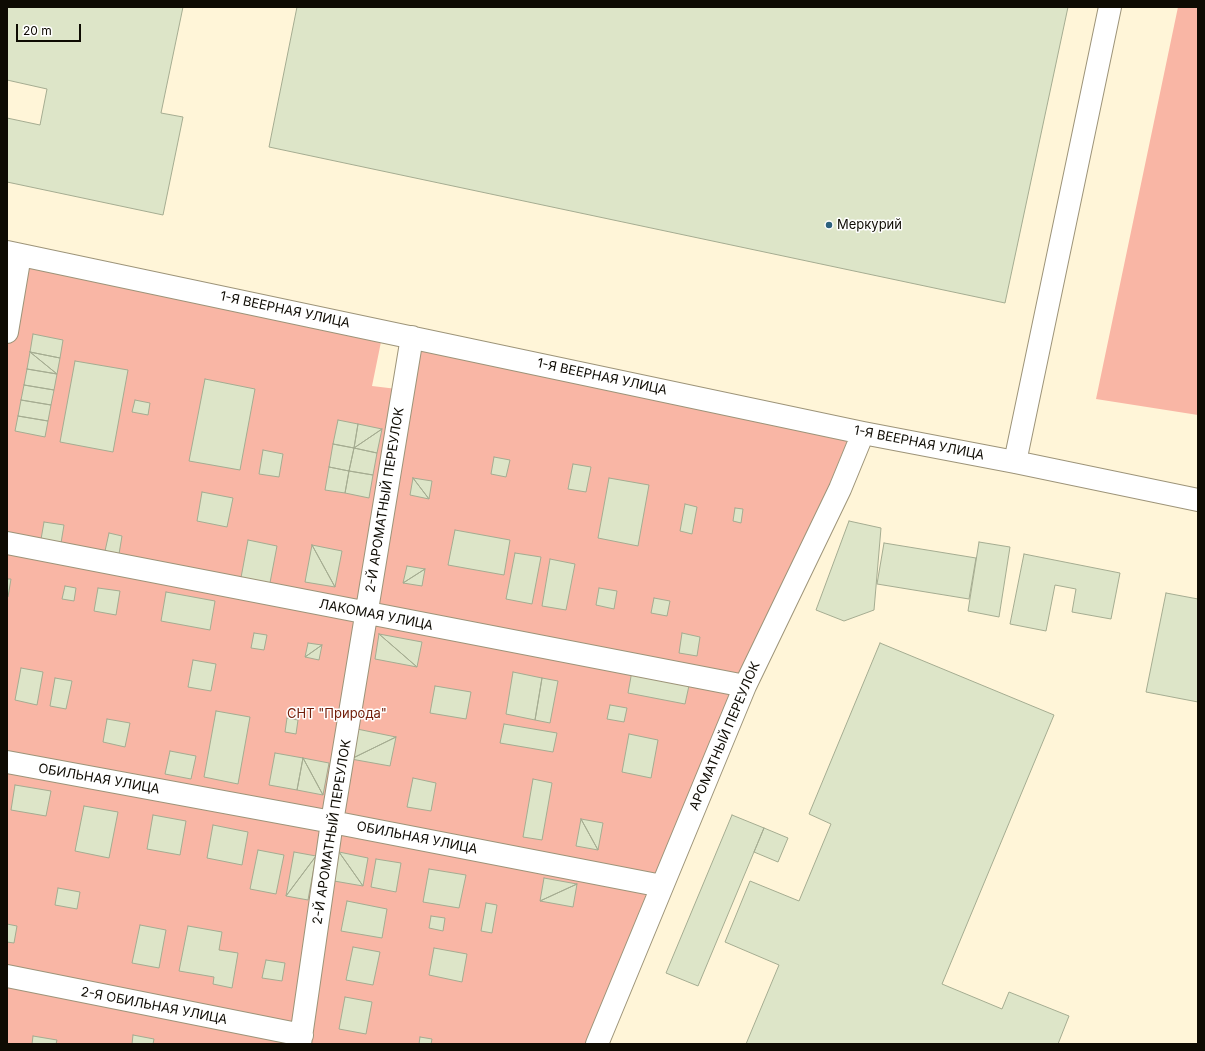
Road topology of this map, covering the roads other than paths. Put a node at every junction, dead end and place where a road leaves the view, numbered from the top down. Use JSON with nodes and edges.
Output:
{"nodes":[{"id":1,"x":1110,"y":7,"type":"edge"},
{"id":2,"x":13,"y":254,"type":"edge"},
{"id":3,"x":7,"y":332,"type":"edge"},
{"id":4,"x":412,"y":337,"type":"junction"},
{"id":5,"x":863,"y":433,"type":"junction"},
{"id":6,"x":1015,"y":462,"type":"junction"},
{"id":7,"x":1198,"y":500,"type":"edge"},
{"id":8,"x":7,"y":543,"type":"edge"},
{"id":9,"x":366,"y":613,"type":"junction"},
{"id":10,"x":745,"y":686,"type":"junction"},
{"id":11,"x":7,"y":762,"type":"edge"},
{"id":12,"x":332,"y":822,"type":"junction"},
{"id":13,"x":662,"y":886,"type":"junction"},
{"id":14,"x":7,"y":976,"type":"edge"},
{"id":15,"x":301,"y":1039,"type":"edge"},
{"id":16,"x":597,"y":1044,"type":"edge"}],
"edges":[{"from":1,"to":6,"type":"street"},
{"from":2,"to":3,"type":"street"},
{"from":2,"to":4,"type":"street","name":"1-Я ВЕЕРНАЯ УЛИЦА"},
{"from":4,"to":5,"type":"street","name":"1-Я ВЕЕРНАЯ УЛИЦА"},
{"from":4,"to":9,"type":"street","name":"2-Й АРОМАТНЫЙ ПЕРЕУЛОК"},
{"from":5,"to":6,"type":"street","name":"1-Я ВЕЕРНАЯ УЛИЦА"},
{"from":5,"to":10,"type":"street","name":"АРОМАТНЫЙ ПЕРЕУЛОК"},
{"from":6,"to":7,"type":"street","name":"1-Я ВЕЕРНАЯ УЛИЦА"},
{"from":8,"to":9,"type":"street","name":"ЛАКОМАЯ УЛИЦА"},
{"from":9,"to":10,"type":"street","name":"ЛАКОМАЯ УЛИЦА"},
{"from":9,"to":12,"type":"street","name":"2-Й АРОМАТНЫЙ ПЕРЕУЛОК"},
{"from":10,"to":13,"type":"street","name":"АРОМАТНЫЙ ПЕРЕУЛОК"},
{"from":11,"to":12,"type":"street","name":"ОБИЛЬНАЯ УЛИЦА"},
{"from":12,"to":13,"type":"street","name":"ОБИЛЬНАЯ УЛИЦА"},
{"from":12,"to":15,"type":"street","name":"2-Й АРОМАТНЫЙ ПЕРЕУЛОК"},
{"from":13,"to":16,"type":"street","name":"АРОМАТНЫЙ ПЕРЕУЛОК"},
{"from":14,"to":15,"type":"street","name":"2-Я ОБИЛЬНАЯ УЛИЦА"}]}
